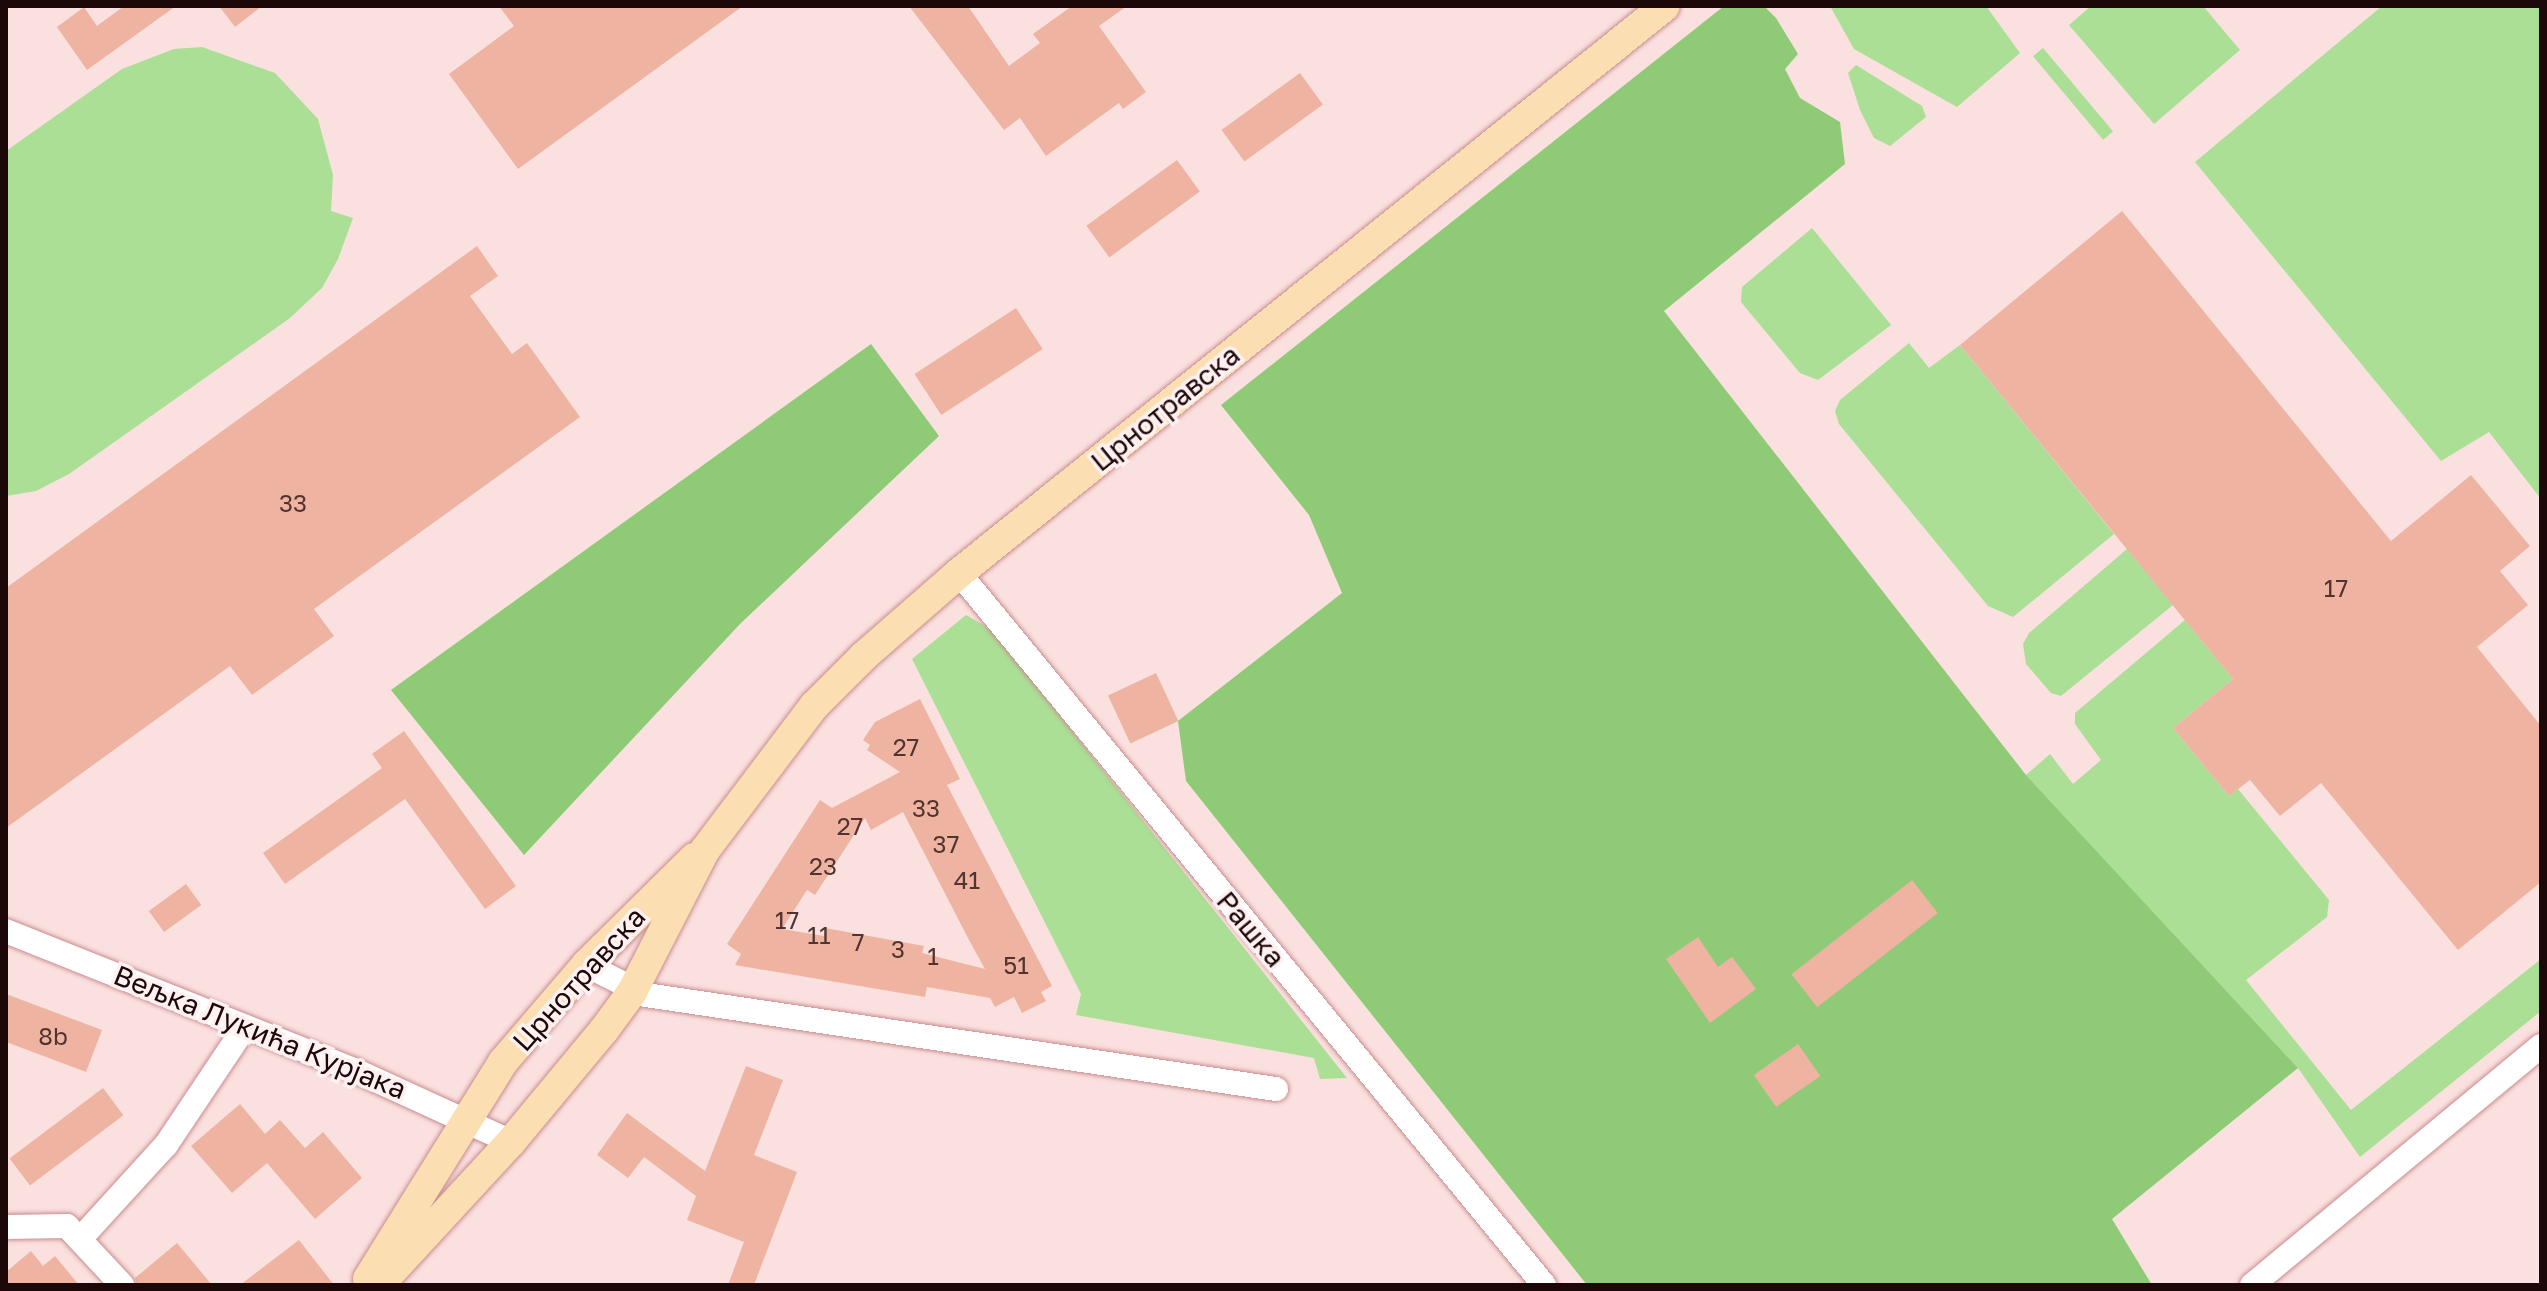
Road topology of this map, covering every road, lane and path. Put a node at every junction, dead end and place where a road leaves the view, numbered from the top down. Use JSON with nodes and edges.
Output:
{"nodes":[{"id":1,"x":1665,"y":6,"type":"edge"},
{"id":2,"x":959,"y":573,"type":"junction"},
{"id":3,"x":705,"y":850,"type":"junction"},
{"id":4,"x":6,"y":931,"type":"edge"},
{"id":5,"x":586,"y":965,"type":"junction"},
{"id":6,"x":632,"y":992,"type":"junction"},
{"id":7,"x":245,"y":1027,"type":"junction"},
{"id":8,"x":2541,"y":1046,"type":"edge"},
{"id":9,"x":1276,"y":1089,"type":"dead end"},
{"id":10,"x":464,"y":1118,"type":"junction"},
{"id":11,"x":511,"y":1142,"type":"junction"},
{"id":12,"x":6,"y":1227,"type":"edge"},
{"id":13,"x":81,"y":1238,"type":"junction"},
{"id":14,"x":122,"y":1285,"type":"edge"},
{"id":15,"x":365,"y":1285,"type":"edge"},
{"id":16,"x":379,"y":1285,"type":"edge"},
{"id":17,"x":1544,"y":1285,"type":"edge"},
{"id":18,"x":2252,"y":1285,"type":"edge"}],
"edges":[{"from":1,"to":2,"type":"main road","name":"Црнотравска"},
{"from":2,"to":3,"type":"main road","name":"Црнотравска"},
{"from":2,"to":17,"type":"street","name":"Рашка"},
{"from":3,"to":5,"type":"main road","name":"Црнотравска"},
{"from":3,"to":6,"type":"main road","name":"Црнотравска"},
{"from":4,"to":7,"type":"street","name":"Вељка Лукића Курјака"},
{"from":5,"to":6,"type":"street"},
{"from":5,"to":10,"type":"main road","name":"Црнотравска"},
{"from":6,"to":9,"type":"street"},
{"from":6,"to":11,"type":"main road","name":"Црнотравска"},
{"from":7,"to":10,"type":"street","name":"Вељка Лукића Курјака"},
{"from":7,"to":13,"type":"street"},
{"from":8,"to":18,"type":"street"},
{"from":10,"to":11,"type":"street","name":"Вељка Лукића Курјака"},
{"from":10,"to":15,"type":"main road","name":"Црнотравска"},
{"from":11,"to":16,"type":"main road","name":"Црнотравска"},
{"from":12,"to":13,"type":"street"},
{"from":13,"to":14,"type":"street"}]}
